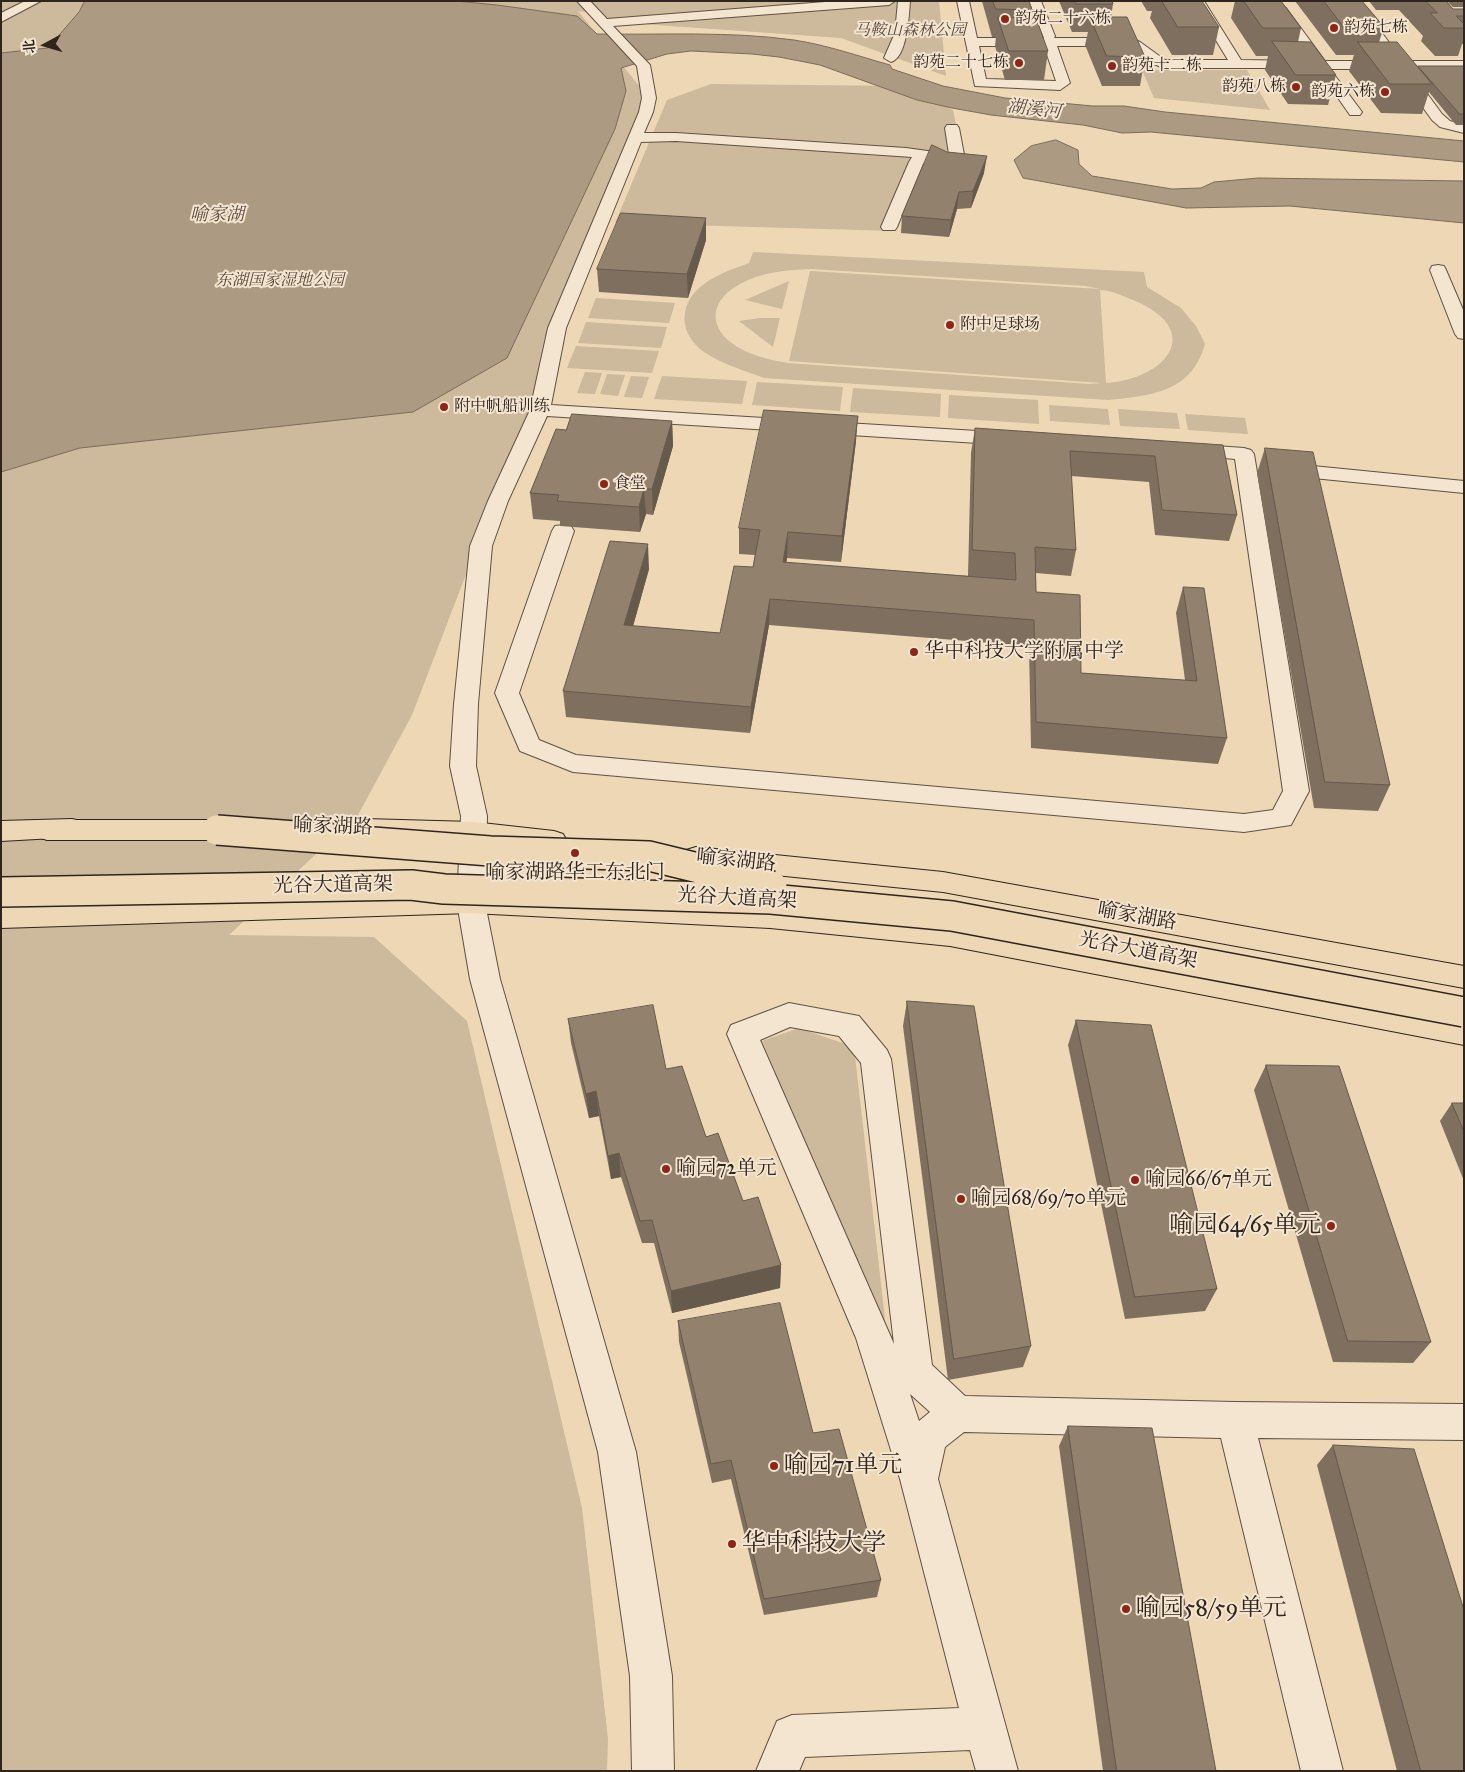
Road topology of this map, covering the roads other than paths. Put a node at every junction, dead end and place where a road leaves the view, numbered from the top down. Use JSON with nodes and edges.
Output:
{"nodes":[{"id":1,"x":35,"y":1,"type":"edge"},
{"id":2,"x":583,"y":1,"type":"edge"},
{"id":3,"x":889,"y":1,"type":"edge"},
{"id":4,"x":904,"y":1,"type":"edge"},
{"id":5,"x":963,"y":1,"type":"edge"},
{"id":6,"x":1035,"y":1,"type":"edge"},
{"id":7,"x":1198,"y":1,"type":"edge"},
{"id":8,"x":1352,"y":1,"type":"edge"},
{"id":9,"x":817,"y":4,"type":"edge"},
{"id":10,"x":1282,"y":11,"type":"edge"},
{"id":11,"x":1,"y":18,"type":"edge"},
{"id":12,"x":606,"y":27,"type":"junction"},
{"id":13,"x":1049,"y":39,"type":"junction"},
{"id":14,"x":971,"y":42,"type":"junction"},
{"id":15,"x":892,"y":58,"type":"dead end"},
{"id":16,"x":1237,"y":64,"type":"junction"},
{"id":17,"x":1321,"y":64,"type":"junction"},
{"id":18,"x":1396,"y":64,"type":"junction"},
{"id":19,"x":1464,"y":65,"type":"edge"},
{"id":20,"x":1355,"y":112,"type":"dead end"},
{"id":21,"x":952,"y":128,"type":"dead end"},
{"id":22,"x":1464,"y":129,"type":"edge"},
{"id":23,"x":635,"y":138,"type":"junction"},
{"id":24,"x":924,"y":155,"type":"junction"},
{"id":25,"x":889,"y":227,"type":"dead end"},
{"id":26,"x":1438,"y":270,"type":"dead end"},
{"id":27,"x":1464,"y":334,"type":"edge"},
{"id":28,"x":540,"y":410,"type":"junction"},
{"id":29,"x":1030,"y":440,"type":"edge"},
{"id":30,"x":1168,"y":449,"type":"edge"},
{"id":31,"x":1244,"y":454,"type":"junction"},
{"id":32,"x":1464,"y":487,"type":"edge"},
{"id":33,"x":563,"y":531,"type":"edge"},
{"id":34,"x":47,"y":830,"type":"junction"},
{"id":35,"x":1,"y":831,"type":"edge"},
{"id":36,"x":473,"y":832,"type":"junction"},
{"id":37,"x":1,"y":874,"type":"edge"},
{"id":38,"x":772,"y":886,"type":"junction"},
{"id":39,"x":1,"y":892,"type":"edge"},
{"id":40,"x":470,"y":903,"type":"junction"},
{"id":41,"x":1,"y":917,"type":"edge"},
{"id":42,"x":1464,"y":977,"type":"edge"},
{"id":43,"x":1464,"y":998,"type":"edge"},
{"id":44,"x":1464,"y":1012,"type":"edge"},
{"id":45,"x":1464,"y":1032,"type":"edge"},
{"id":46,"x":958,"y":1414,"type":"junction"},
{"id":47,"x":1235,"y":1420,"type":"junction"},
{"id":48,"x":1464,"y":1422,"type":"edge"},
{"id":49,"x":919,"y":1479,"type":"junction"},
{"id":50,"x":986,"y":1728,"type":"junction"},
{"id":51,"x":653,"y":1771,"type":"edge"},
{"id":52,"x":777,"y":1771,"type":"edge"},
{"id":53,"x":998,"y":1771,"type":"edge"},
{"id":54,"x":1322,"y":1771,"type":"edge"}],
"edges":[{"from":1,"to":11,"type":"street"},
{"from":2,"to":12,"type":"street"},
{"from":3,"to":9,"type":"street"},
{"from":4,"to":15,"type":"street"},
{"from":5,"to":14,"type":"street"},
{"from":6,"to":13,"type":"street"},
{"from":7,"to":16,"type":"street"},
{"from":8,"to":18,"type":"street"},
{"from":9,"to":12,"type":"street"},
{"from":10,"to":17,"type":"street"},
{"from":12,"to":23,"type":"street"},
{"from":13,"to":14,"type":"street"},
{"from":13,"to":14,"type":"street"},
{"from":13,"to":16,"type":"street"},
{"from":16,"to":17,"type":"street"},
{"from":17,"to":18,"type":"street"},
{"from":17,"to":20,"type":"street"},
{"from":18,"to":19,"type":"street"},
{"from":18,"to":22,"type":"street"},
{"from":21,"to":24,"type":"street"},
{"from":23,"to":24,"type":"street"},
{"from":23,"to":28,"type":"street"},
{"from":24,"to":25,"type":"street"},
{"from":26,"to":27,"type":"street"},
{"from":28,"to":29,"type":"street"},
{"from":28,"to":36,"type":"street"},
{"from":30,"to":31,"type":"street"},
{"from":31,"to":32,"type":"street"},
{"from":31,"to":33,"type":"street"},
{"from":34,"to":35,"type":"main road","name":"喻家湖路"},
{"from":34,"to":36,"type":"main road","name":"喻家湖路"},
{"from":34,"to":38,"type":"main road","bridge":true},
{"from":36,"to":40,"type":"street"},
{"from":36,"to":42,"type":"main road","name":"喻家湖路"},
{"from":37,"to":38,"type":"main road","name":"光谷大道高架","bridge":true},
{"from":38,"to":43,"type":"main road","name":"光谷大道高架"},
{"from":39,"to":44,"type":"main road","name":"光谷大道高架","bridge":true},
{"from":40,"to":41,"type":"main road"},
{"from":40,"to":45,"type":"main road"},
{"from":40,"to":51,"type":"street"},
{"from":46,"to":47,"type":"street"},
{"from":46,"to":49,"type":"street"},
{"from":46,"to":49,"type":"street"},
{"from":47,"to":48,"type":"street"},
{"from":47,"to":54,"type":"street"},
{"from":49,"to":50,"type":"street"},
{"from":50,"to":52,"type":"street"},
{"from":50,"to":53,"type":"street"}]}
